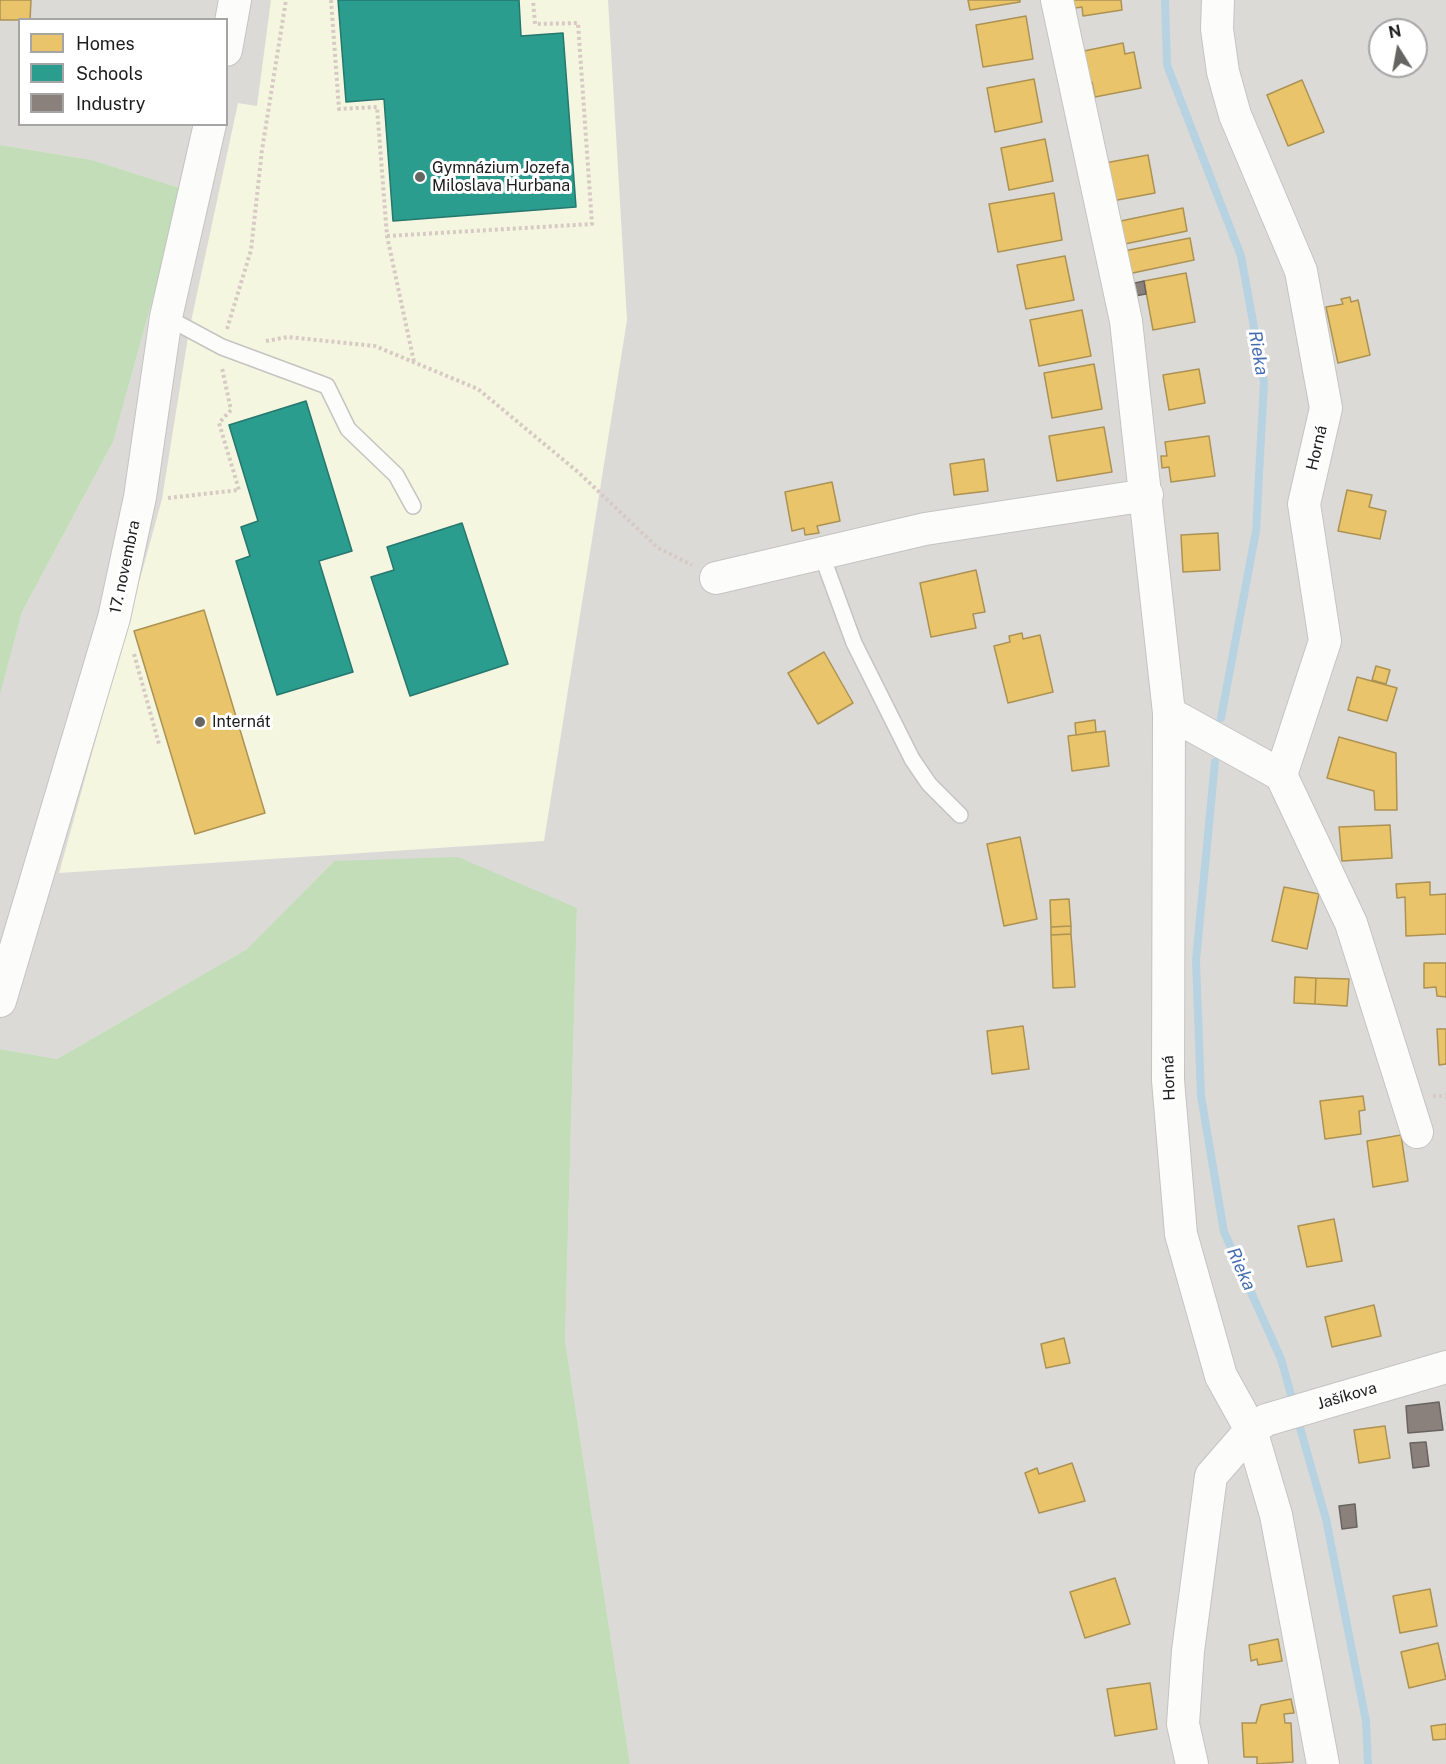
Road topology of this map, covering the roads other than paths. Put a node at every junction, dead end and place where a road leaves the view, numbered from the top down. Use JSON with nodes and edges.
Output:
{"nodes":[{"id":1,"x":235,"y":0,"type":"edge"},
{"id":2,"x":1057,"y":0,"type":"edge"},
{"id":3,"x":1218,"y":0,"type":"edge"},
{"id":4,"x":228,"y":39,"type":"edge"},
{"id":5,"x":210,"y":126,"type":"edge"},
{"id":6,"x":166,"y":317,"type":"junction"},
{"id":7,"x":1147,"y":495,"type":"junction"},
{"id":8,"x":413,"y":506,"type":"dead end"},
{"id":9,"x":821,"y":553,"type":"junction"},
{"id":10,"x":716,"y":578,"type":"road end"},
{"id":11,"x":1169,"y":713,"type":"junction"},
{"id":12,"x":1281,"y":775,"type":"junction"},
{"id":13,"x":960,"y":815,"type":"dead end"},
{"id":14,"x":0,"y":1000,"type":"edge"},
{"id":15,"x":1417,"y":1132,"type":"dead end"},
{"id":16,"x":1446,"y":1367,"type":"edge"},
{"id":17,"x":1258,"y":1425,"type":"junction"},
{"id":18,"x":1192,"y":1764,"type":"edge"},
{"id":19,"x":1323,"y":1764,"type":"edge"}],
"edges":[{"from":1,"to":4,"type":"street"},
{"from":2,"to":7,"type":"street","name":"Horná"},
{"from":3,"to":12,"type":"street","name":"Horná"},
{"from":5,"to":6,"type":"street","name":"17. novembra"},
{"from":6,"to":8,"type":"lane"},
{"from":6,"to":14,"type":"street","name":"17. novembra"},
{"from":7,"to":9,"type":"street"},
{"from":7,"to":11,"type":"street","name":"Horná"},
{"from":9,"to":10,"type":"street"},
{"from":9,"to":13,"type":"lane"},
{"from":11,"to":12,"type":"street"},
{"from":11,"to":17,"type":"street","name":"Horná"},
{"from":12,"to":15,"type":"street"},
{"from":16,"to":17,"type":"street","name":"Jašíkova"},
{"from":17,"to":18,"type":"street"},
{"from":17,"to":19,"type":"street","name":"Horná"}]}
